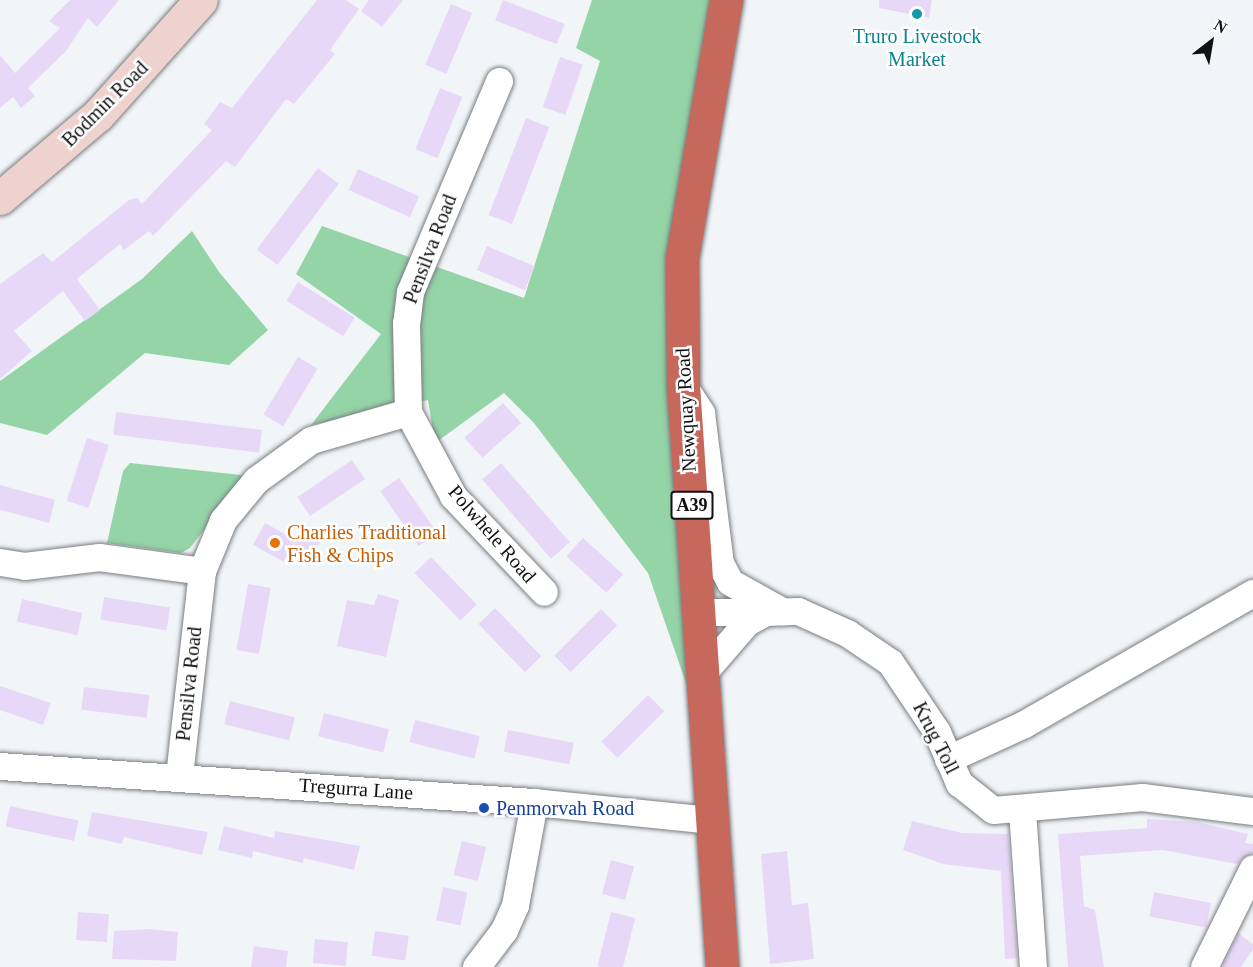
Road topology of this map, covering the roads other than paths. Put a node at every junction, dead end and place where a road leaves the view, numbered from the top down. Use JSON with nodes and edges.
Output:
{"nodes":[{"id":1,"x":201,"y":0,"type":"edge"},
{"id":2,"x":726,"y":0,"type":"edge"},
{"id":3,"x":499,"y":81,"type":"dead end"},
{"id":4,"x":0,"y":198,"type":"edge"},
{"id":5,"x":682,"y":384,"type":"junction"},
{"id":6,"x":408,"y":412,"type":"junction"},
{"id":7,"x":0,"y":562,"type":"edge"},
{"id":8,"x":202,"y":571,"type":"junction"},
{"id":9,"x":544,"y":592,"type":"dead end"},
{"id":10,"x":748,"y":592,"type":"junction"},
{"id":11,"x":1253,"y":594,"type":"edge"},
{"id":12,"x":699,"y":607,"type":"junction"},
{"id":13,"x":774,"y":612,"type":"junction"},
{"id":14,"x":703,"y":674,"type":"junction"},
{"id":15,"x":948,"y":759,"type":"junction"},
{"id":16,"x":0,"y":765,"type":"edge"},
{"id":17,"x":179,"y":776,"type":"junction"},
{"id":18,"x":534,"y":802,"type":"junction"},
{"id":19,"x":1022,"y":810,"type":"junction"},
{"id":20,"x":1253,"y":812,"type":"edge"},
{"id":21,"x":711,"y":819,"type":"junction"},
{"id":22,"x":1253,"y":868,"type":"edge"},
{"id":23,"x":476,"y":967,"type":"edge"},
{"id":24,"x":722,"y":967,"type":"edge"},
{"id":25,"x":1033,"y":967,"type":"edge"},
{"id":26,"x":1204,"y":967,"type":"edge"}],
"edges":[{"from":1,"to":4,"type":"street","name":"Bodmin Road"},
{"from":2,"to":5,"type":"highway","name":"Newquay Road","number":"A39"},
{"from":3,"to":6,"type":"street","name":"Pensilva Road"},
{"from":5,"to":10,"type":"street"},
{"from":5,"to":12,"type":"highway","name":"Newquay Road","number":"A39"},
{"from":6,"to":8,"type":"street","name":"Pensilva Road"},
{"from":6,"to":9,"type":"street","name":"Polwhele Road"},
{"from":7,"to":8,"type":"street"},
{"from":8,"to":17,"type":"street","name":"Pensilva Road"},
{"from":10,"to":12,"type":"street"},
{"from":10,"to":13,"type":"street"},
{"from":11,"to":15,"type":"street"},
{"from":12,"to":13,"type":"street"},
{"from":12,"to":14,"type":"highway","name":"Newquay Road","number":"A39"},
{"from":13,"to":14,"type":"street"},
{"from":13,"to":15,"type":"street","name":"Krug Toll"},
{"from":14,"to":21,"type":"highway","name":"Newquay Road","number":"A39"},
{"from":15,"to":19,"type":"street","name":"Krug Toll"},
{"from":16,"to":17,"type":"street","name":"Tregurra Lane"},
{"from":17,"to":18,"type":"street","name":"Tregurra Lane"},
{"from":18,"to":21,"type":"street","name":"Tregurra Lane"},
{"from":18,"to":23,"type":"street"},
{"from":19,"to":20,"type":"street","name":"Krug Toll"},
{"from":19,"to":25,"type":"street"},
{"from":21,"to":24,"type":"highway","name":"Newquay Road","number":"A39"},
{"from":22,"to":26,"type":"street"}]}
